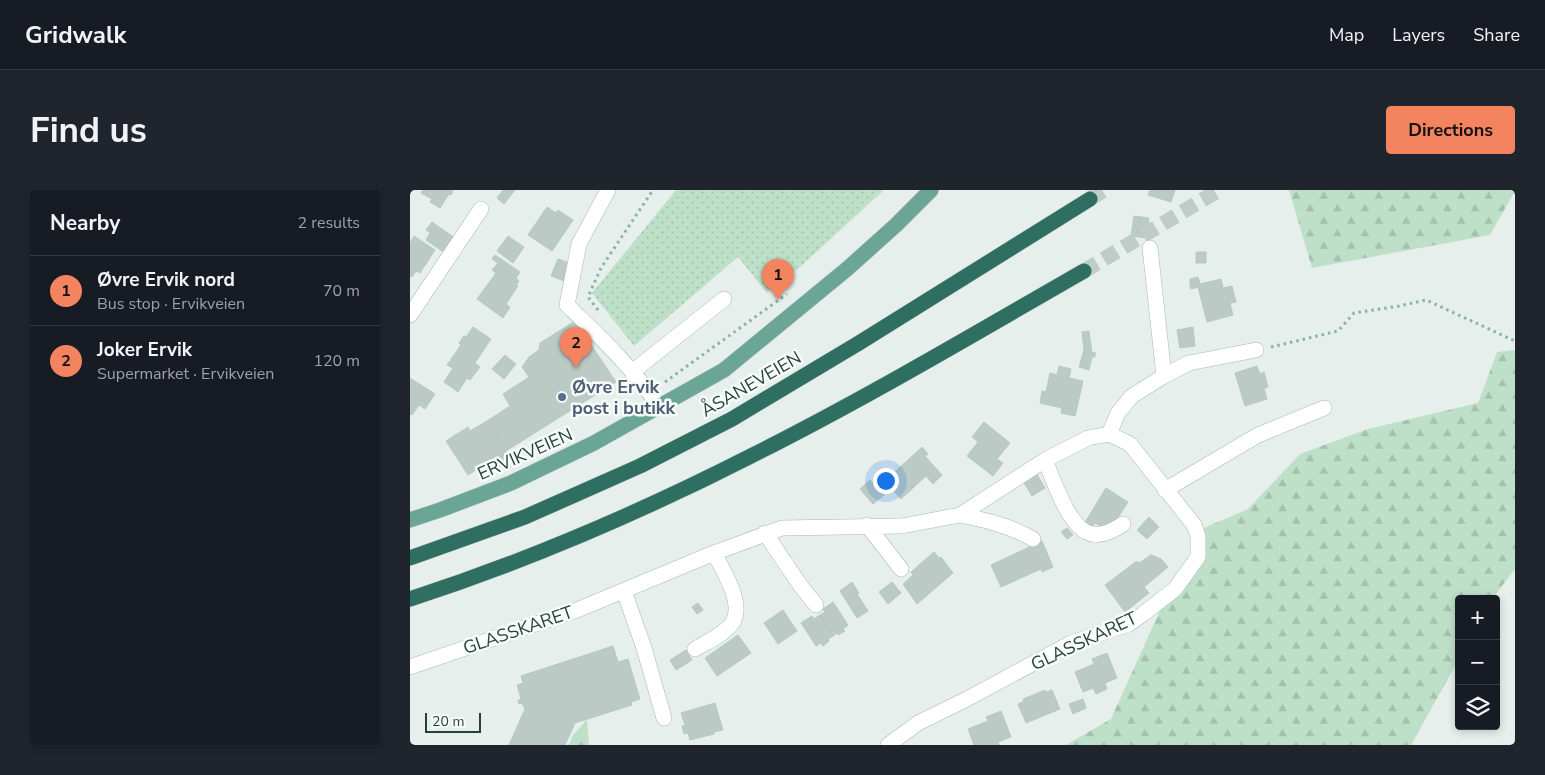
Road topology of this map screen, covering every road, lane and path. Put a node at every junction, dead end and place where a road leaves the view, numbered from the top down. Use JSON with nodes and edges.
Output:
{"nodes":[{"id":1,"x":608,"y":190,"type":"edge"},
{"id":2,"x":653,"y":190,"type":"edge"},
{"id":3,"x":931,"y":190,"type":"edge"},
{"id":4,"x":1090,"y":199,"type":"tunnel mouth"},
{"id":5,"x":481,"y":209,"type":"dead end"},
{"id":6,"x":1150,"y":248,"type":"dead end"},
{"id":7,"x":1084,"y":271,"type":"tunnel mouth"},
{"id":8,"x":789,"y":292,"type":"dead end"},
{"id":9,"x":724,"y":299,"type":"dead end"},
{"id":10,"x":599,"y":311,"type":"dead end"},
{"id":11,"x":410,"y":315,"type":"edge"},
{"id":12,"x":1515,"y":341,"type":"edge"},
{"id":13,"x":1256,"y":350,"type":"joint"},
{"id":14,"x":632,"y":372,"type":"junction"},
{"id":15,"x":1164,"y":376,"type":"junction"},
{"id":16,"x":650,"y":394,"type":"junction"},
{"id":17,"x":660,"y":408,"type":"junction"},
{"id":18,"x":1324,"y":408,"type":"dead end"},
{"id":19,"x":1110,"y":434,"type":"junction"},
{"id":20,"x":1045,"y":460,"type":"junction"},
{"id":21,"x":1165,"y":490,"type":"junction"},
{"id":22,"x":960,"y":515,"type":"junction"},
{"id":23,"x":410,"y":520,"type":"edge"},
{"id":24,"x":1123,"y":524,"type":"dead end"},
{"id":25,"x":867,"y":525,"type":"junction"},
{"id":26,"x":765,"y":533,"type":"junction"},
{"id":27,"x":1033,"y":539,"type":"dead end"},
{"id":28,"x":714,"y":553,"type":"junction"},
{"id":29,"x":410,"y":558,"type":"edge"},
{"id":30,"x":902,"y":569,"type":"dead end"},
{"id":31,"x":624,"y":591,"type":"junction"},
{"id":32,"x":410,"y":599,"type":"edge"},
{"id":33,"x":816,"y":606,"type":"dead end"},
{"id":34,"x":695,"y":649,"type":"dead end"},
{"id":35,"x":410,"y":667,"type":"edge"},
{"id":36,"x":664,"y":718,"type":"dead end"},
{"id":37,"x":888,"y":745,"type":"edge"}],
"edges":[{"from":1,"to":14,"type":"street"},
{"from":2,"to":10,"type":"path"},
{"from":3,"to":17,"type":"main road","name":"ERVIKVEIEN"},
{"from":4,"to":29,"type":"highway","name":"ÅSANEVEIEN"},
{"from":5,"to":11,"type":"street"},
{"from":6,"to":15,"type":"street"},
{"from":7,"to":32,"type":"highway"},
{"from":8,"to":16,"type":"path"},
{"from":9,"to":14,"type":"street"},
{"from":12,"to":13,"type":"path"},
{"from":13,"to":15,"type":"street"},
{"from":14,"to":16,"type":"street"},
{"from":15,"to":19,"type":"street"},
{"from":16,"to":17,"type":"street"},
{"from":17,"to":23,"type":"main road","name":"ERVIKVEIEN"},
{"from":18,"to":21,"type":"street"},
{"from":19,"to":20,"type":"street","name":"GLASSKARET"},
{"from":19,"to":21,"type":"street","name":"GLASSKARET"},
{"from":20,"to":22,"type":"street","name":"GLASSKARET"},
{"from":20,"to":24,"type":"street"},
{"from":21,"to":37,"type":"street","name":"GLASSKARET"},
{"from":22,"to":25,"type":"street","name":"GLASSKARET"},
{"from":22,"to":27,"type":"street","name":"GLASSKARET"},
{"from":25,"to":26,"type":"street","name":"GLASSKARET"},
{"from":25,"to":30,"type":"street"},
{"from":26,"to":28,"type":"street","name":"GLASSKARET"},
{"from":26,"to":33,"type":"street"},
{"from":28,"to":31,"type":"street","name":"GLASSKARET"},
{"from":28,"to":34,"type":"street"},
{"from":31,"to":35,"type":"street","name":"GLASSKARET"},
{"from":31,"to":36,"type":"street"}]}
